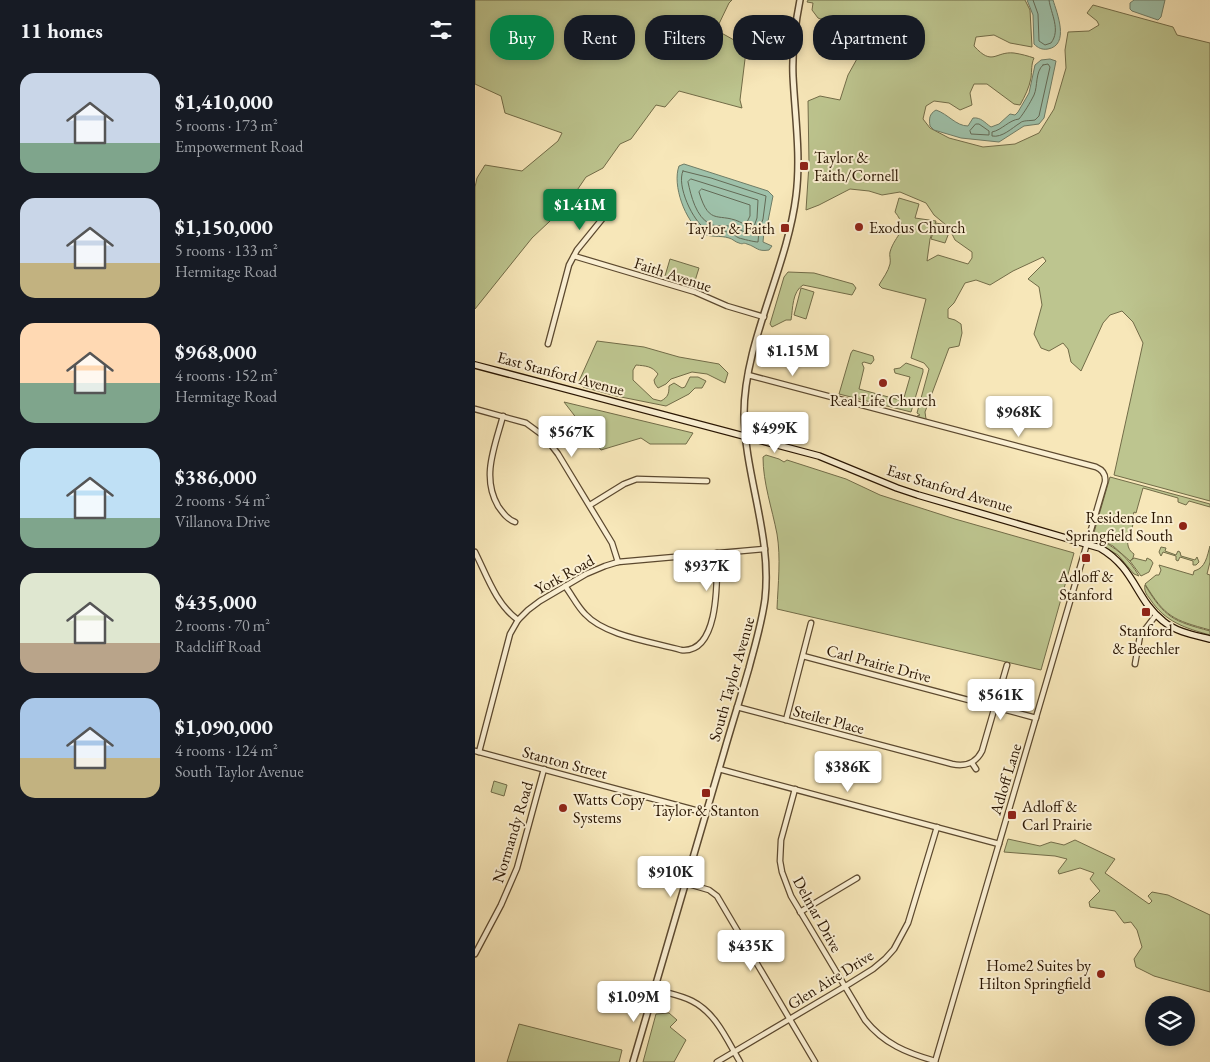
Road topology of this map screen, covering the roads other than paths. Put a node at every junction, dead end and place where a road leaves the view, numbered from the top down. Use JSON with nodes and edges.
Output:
{"nodes":[{"id":1,"x":801,"y":0,"type":"edge"},
{"id":2,"x":603,"y":218,"type":"dead end"},
{"id":3,"x":573,"y":256,"type":"junction"},
{"id":4,"x":764,"y":317,"type":"junction"},
{"id":5,"x":548,"y":344,"type":"dead end"},
{"id":6,"x":475,"y":365,"type":"edge"},
{"id":7,"x":748,"y":375,"type":"junction"},
{"id":8,"x":475,"y":409,"type":"edge"},
{"id":9,"x":503,"y":416,"type":"junction"},
{"id":10,"x":745,"y":436,"type":"junction"},
{"id":11,"x":707,"y":481,"type":"dead end"},
{"id":12,"x":590,"y":505,"type":"junction"},
{"id":13,"x":515,"y":522,"type":"dead end"},
{"id":14,"x":1086,"y":544,"type":"junction"},
{"id":15,"x":765,"y":549,"type":"junction"},
{"id":16,"x":475,"y":552,"type":"edge"},
{"id":17,"x":717,"y":554,"type":"junction"},
{"id":18,"x":617,"y":562,"type":"junction"},
{"id":19,"x":565,"y":586,"type":"junction"},
{"id":20,"x":1156,"y":615,"type":"junction"},
{"id":21,"x":518,"y":620,"type":"junction"},
{"id":22,"x":811,"y":623,"type":"dead end"},
{"id":23,"x":1210,"y":639,"type":"edge"},
{"id":24,"x":803,"y":656,"type":"junction"},
{"id":25,"x":1135,"y":664,"type":"dead end"},
{"id":26,"x":1007,"y":665,"type":"dead end"},
{"id":27,"x":737,"y":707,"type":"junction"},
{"id":28,"x":995,"y":707,"type":"junction"},
{"id":29,"x":1036,"y":718,"type":"junction"},
{"id":30,"x":787,"y":720,"type":"junction"},
{"id":31,"x":477,"y":752,"type":"edge"},
{"id":32,"x":972,"y":763,"type":"junction"},
{"id":33,"x":544,"y":769,"type":"junction"},
{"id":34,"x":719,"y":769,"type":"junction"},
{"id":35,"x":976,"y":769,"type":"dead end"},
{"id":36,"x":795,"y":789,"type":"junction"},
{"id":37,"x":706,"y":813,"type":"junction"},
{"id":38,"x":937,"y":827,"type":"junction"},
{"id":39,"x":999,"y":844,"type":"junction"},
{"id":40,"x":857,"y":878,"type":"dead end"},
{"id":41,"x":685,"y":883,"type":"junction"},
{"id":42,"x":800,"y":912,"type":"junction"},
{"id":43,"x":475,"y":954,"type":"edge"},
{"id":44,"x":845,"y":986,"type":"junction"},
{"id":45,"x":654,"y":989,"type":"junction"},
{"id":46,"x":790,"y":1019,"type":"junction"},
{"id":47,"x":734,"y":1052,"type":"junction"},
{"id":48,"x":633,"y":1062,"type":"edge"},
{"id":49,"x":717,"y":1062,"type":"edge"},
{"id":50,"x":740,"y":1062,"type":"edge"},
{"id":51,"x":815,"y":1062,"type":"edge"},
{"id":52,"x":935,"y":1062,"type":"edge"}],
"edges":[{"from":1,"to":4,"type":"street","name":"South Taylor Avenue"},
{"from":2,"to":3,"type":"street"},
{"from":3,"to":4,"type":"street","name":"Faith Avenue"},
{"from":3,"to":5,"type":"street"},
{"from":4,"to":7,"type":"street","name":"South Taylor Avenue"},
{"from":6,"to":10,"type":"main road","name":"East Stanford Avenue"},
{"from":7,"to":10,"type":"street","name":"South Taylor Avenue"},
{"from":7,"to":14,"type":"street","name":"Adloff Lane"},
{"from":8,"to":9,"type":"street"},
{"from":9,"to":12,"type":"street"},
{"from":9,"to":13,"type":"street"},
{"from":10,"to":14,"type":"main road","name":"East Stanford Avenue"},
{"from":10,"to":15,"type":"street","name":"South Taylor Avenue"},
{"from":11,"to":12,"type":"street"},
{"from":12,"to":18,"type":"street"},
{"from":14,"to":20,"type":"main road","name":"East Stanford Avenue"},
{"from":14,"to":29,"type":"street","name":"Adloff Lane"},
{"from":15,"to":17,"type":"street","name":"York Road"},
{"from":15,"to":27,"type":"street","name":"South Taylor Avenue"},
{"from":16,"to":21,"type":"street"},
{"from":17,"to":18,"type":"street","name":"York Road"},
{"from":17,"to":19,"type":"street"},
{"from":18,"to":19,"type":"street","name":"York Road"},
{"from":19,"to":21,"type":"street","name":"York Road"},
{"from":20,"to":23,"type":"main road","name":"East Stanford Avenue"},
{"from":20,"to":25,"type":"street"},
{"from":21,"to":31,"type":"street","name":"York Road"},
{"from":22,"to":24,"type":"street"},
{"from":24,"to":28,"type":"street","name":"Carl Prairie Drive"},
{"from":24,"to":30,"type":"street"},
{"from":26,"to":28,"type":"street"},
{"from":27,"to":30,"type":"street","name":"Steiler Place"},
{"from":27,"to":34,"type":"street","name":"South Taylor Avenue"},
{"from":28,"to":29,"type":"street","name":"Carl Prairie Drive"},
{"from":28,"to":32,"type":"street"},
{"from":29,"to":39,"type":"street","name":"Adloff Lane"},
{"from":30,"to":32,"type":"street","name":"Steiler Place"},
{"from":31,"to":33,"type":"street","name":"Stanton Street"},
{"from":32,"to":35,"type":"street"},
{"from":33,"to":37,"type":"street","name":"Stanton Street"},
{"from":33,"to":43,"type":"street","name":"Normandy Road"},
{"from":34,"to":36,"type":"street"},
{"from":34,"to":37,"type":"street","name":"South Taylor Avenue"},
{"from":36,"to":38,"type":"street"},
{"from":36,"to":42,"type":"street","name":"Delmar Drive"},
{"from":37,"to":41,"type":"street","name":"South Taylor Avenue"},
{"from":38,"to":39,"type":"street"},
{"from":38,"to":44,"type":"street","name":"Glen Aire Drive"},
{"from":39,"to":52,"type":"street","name":"Adloff Lane"},
{"from":40,"to":42,"type":"street"},
{"from":41,"to":45,"type":"street","name":"South Taylor Avenue"},
{"from":41,"to":46,"type":"street"},
{"from":42,"to":44,"type":"street","name":"Delmar Drive"},
{"from":44,"to":46,"type":"street","name":"Glen Aire Drive"},
{"from":44,"to":52,"type":"street","name":"Delmar Drive"},
{"from":45,"to":47,"type":"street"},
{"from":45,"to":48,"type":"street","name":"South Taylor Avenue"},
{"from":46,"to":47,"type":"street","name":"Glen Aire Drive"},
{"from":46,"to":51,"type":"street"},
{"from":47,"to":49,"type":"street","name":"Glen Aire Drive"},
{"from":47,"to":50,"type":"street"}]}
